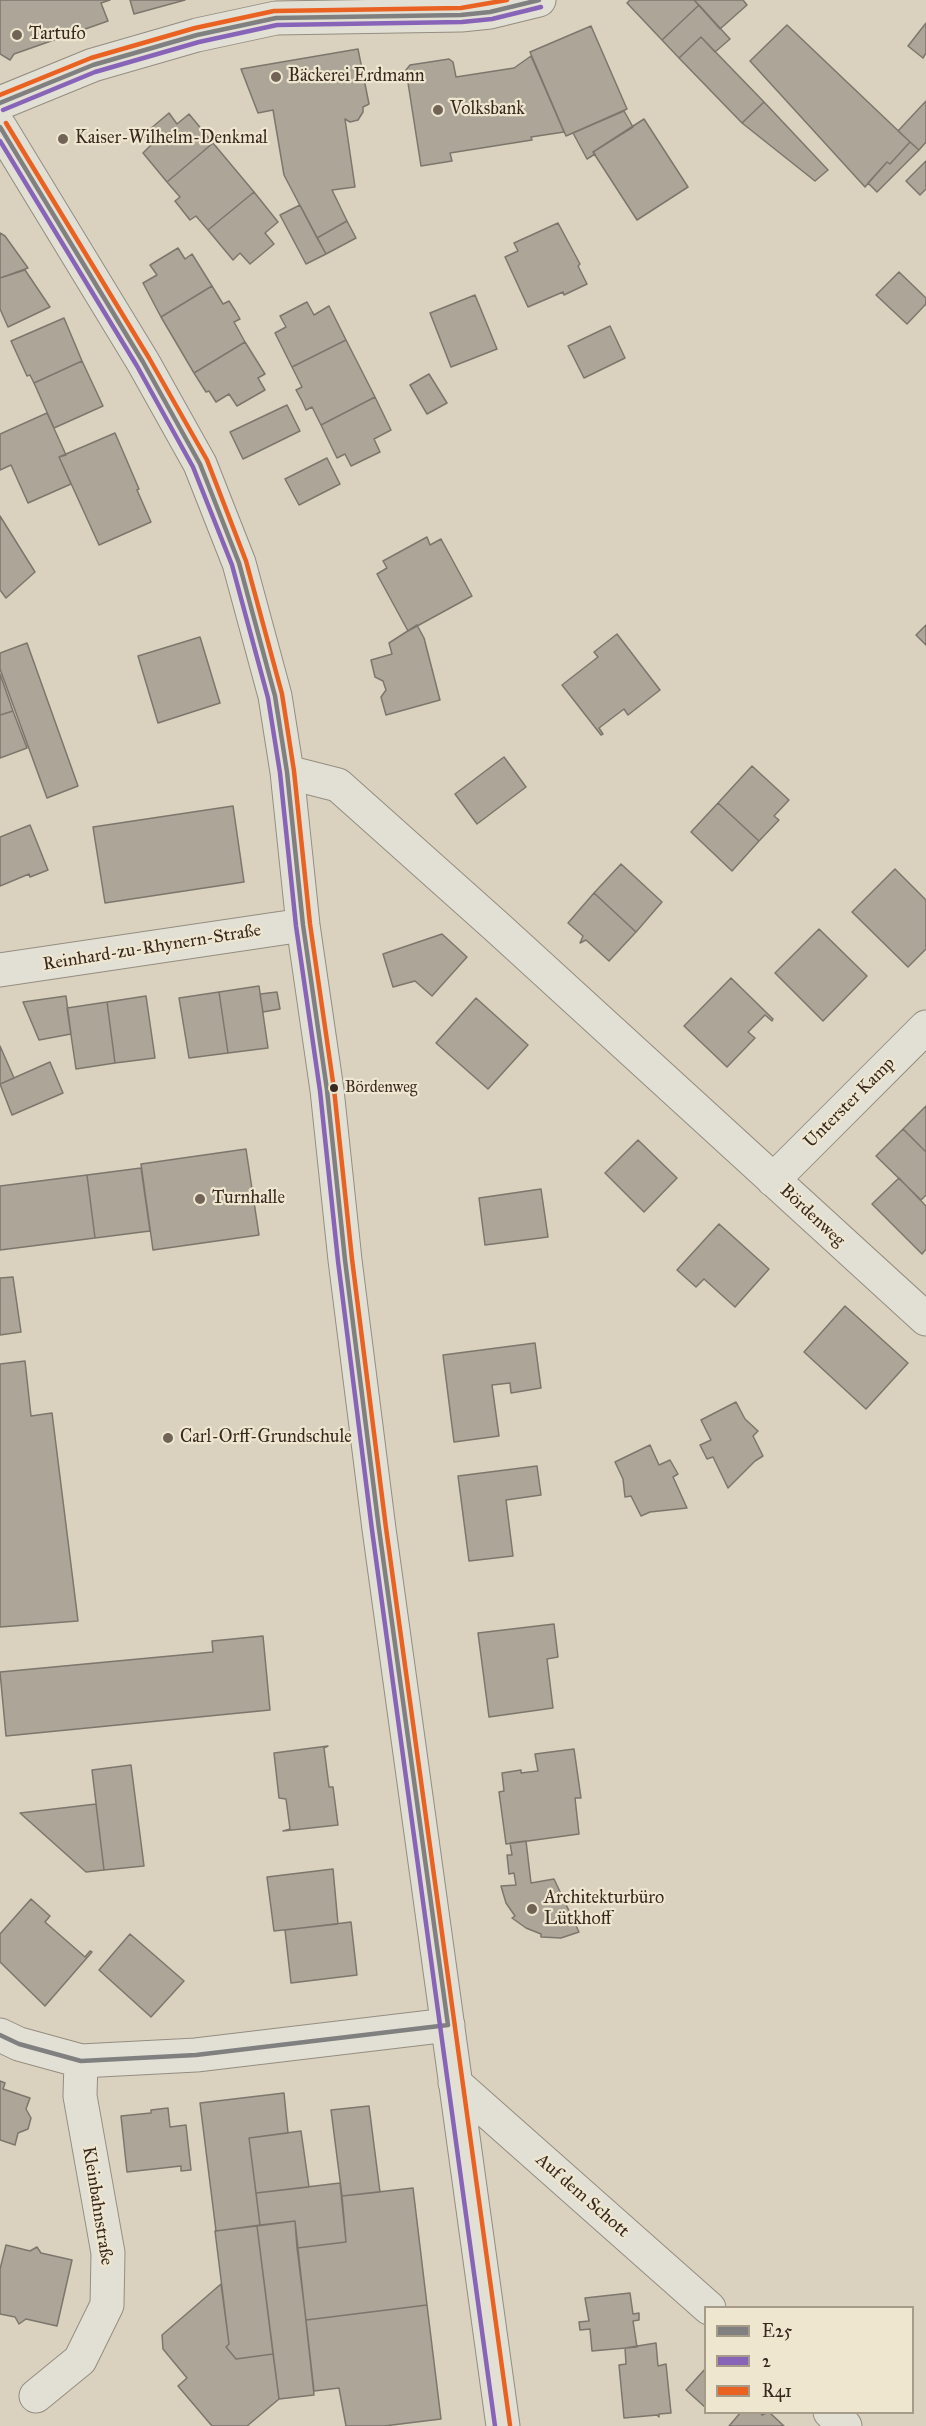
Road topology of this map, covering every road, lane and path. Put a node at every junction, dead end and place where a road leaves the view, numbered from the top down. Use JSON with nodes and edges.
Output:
{"nodes":[{"id":1,"x":539,"y":0,"type":"edge"},
{"id":2,"x":276,"y":9,"type":"edge"},
{"id":3,"x":0,"y":103,"type":"edge"},
{"id":4,"x":0,"y":127,"type":"edge"},
{"id":5,"x":287,"y":772,"type":"junction"},
{"id":6,"x":303,"y":925,"type":"junction"},
{"id":7,"x":0,"y":970,"type":"edge"},
{"id":8,"x":926,"y":1027,"type":"edge"},
{"id":9,"x":773,"y":1180,"type":"junction"},
{"id":10,"x":926,"y":1319,"type":"edge"},
{"id":11,"x":448,"y":2025,"type":"junction"},
{"id":12,"x":0,"y":2035,"type":"edge"},
{"id":13,"x":81,"y":2061,"type":"junction"},
{"id":14,"x":455,"y":2083,"type":"junction"},
{"id":15,"x":709,"y":2306,"type":"edge"},
{"id":16,"x":36,"y":2396,"type":"dead end"},
{"id":17,"x":832,"y":2414,"type":"edge"},
{"id":18,"x":503,"y":2426,"type":"edge"},
{"id":19,"x":845,"y":2426,"type":"edge"}],
"edges":[{"from":1,"to":2,"type":"street"},
{"from":2,"to":3,"type":"street"},
{"from":4,"to":5,"type":"street"},
{"from":5,"to":6,"type":"street"},
{"from":5,"to":9,"type":"street","name":"Bördenweg"},
{"from":6,"to":7,"type":"street","name":"Reinhard-zu-Rhynern-Straße"},
{"from":6,"to":11,"type":"street"},
{"from":8,"to":9,"type":"street","name":"Unterster Kamp"},
{"from":9,"to":10,"type":"street","name":"Bördenweg"},
{"from":11,"to":13,"type":"street"},
{"from":11,"to":14,"type":"street"},
{"from":12,"to":13,"type":"street"},
{"from":13,"to":16,"type":"street","name":"Kleinbahnstraße"},
{"from":14,"to":15,"type":"street","name":"Auf dem Schott"},
{"from":14,"to":18,"type":"street"},
{"from":17,"to":19,"type":"street"}]}
